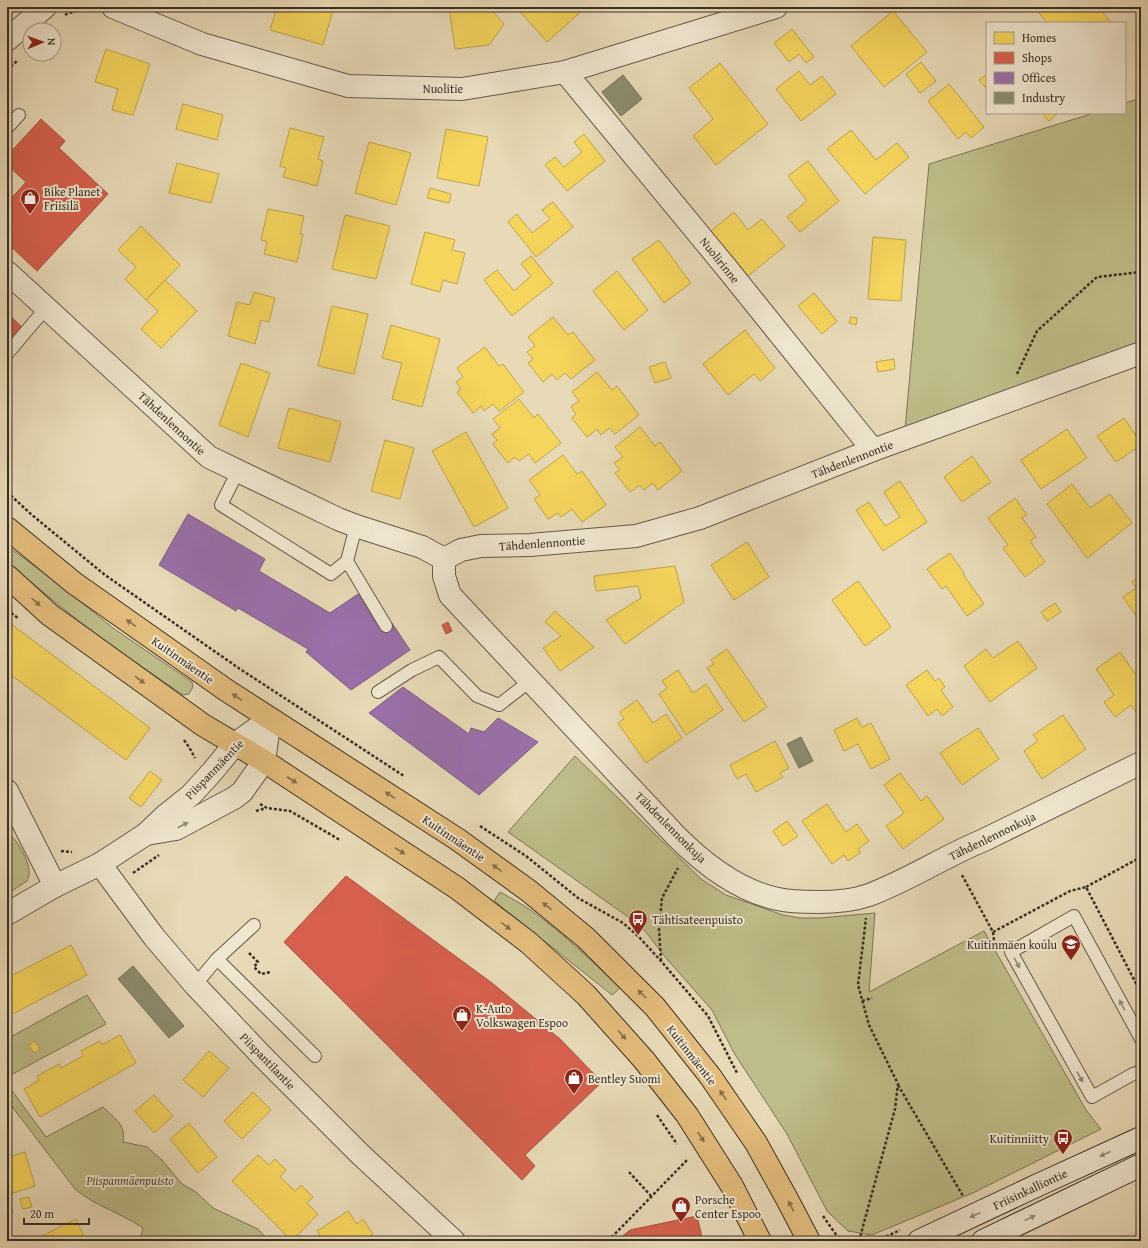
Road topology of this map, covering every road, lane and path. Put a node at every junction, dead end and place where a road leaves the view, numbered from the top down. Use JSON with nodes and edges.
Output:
{"nodes":[{"id":1,"x":44,"y":7,"type":"edge"},
{"id":2,"x":113,"y":7,"type":"edge"},
{"id":3,"x":776,"y":7,"type":"edge"},
{"id":4,"x":7,"y":40,"type":"edge"},
{"id":5,"x":565,"y":72,"type":"junction"},
{"id":6,"x":19,"y":115,"type":"dead end"},
{"id":7,"x":7,"y":128,"type":"edge"},
{"id":8,"x":7,"y":272,"type":"edge"},
{"id":9,"x":1141,"y":272,"type":"edge"},
{"id":10,"x":46,"y":308,"type":"junction"},
{"id":11,"x":1141,"y":353,"type":"edge"},
{"id":12,"x":7,"y":354,"type":"edge"},
{"id":13,"x":1010,"y":400,"type":"junction"},
{"id":14,"x":873,"y":450,"type":"junction"},
{"id":15,"x":238,"y":472,"type":"junction"},
{"id":16,"x":356,"y":526,"type":"junction"},
{"id":17,"x":7,"y":528,"type":"edge"},
{"id":18,"x":444,"y":559,"type":"junction"},
{"id":19,"x":347,"y":561,"type":"junction"},
{"id":20,"x":7,"y":576,"type":"edge"},
{"id":21,"x":386,"y":626,"type":"dead end"},
{"id":22,"x":530,"y":681,"type":"junction"},
{"id":23,"x":378,"y":692,"type":"dead end"},
{"id":24,"x":270,"y":719,"type":"junction"},
{"id":25,"x":186,"y":742,"type":"dead end"},
{"id":26,"x":235,"y":744,"type":"junction"},
{"id":27,"x":193,"y":755,"type":"junction"},
{"id":28,"x":192,"y":760,"type":"dead end"},
{"id":29,"x":264,"y":762,"type":"junction"},
{"id":30,"x":1141,"y":763,"type":"edge"},
{"id":31,"x":212,"y":772,"type":"junction"},
{"id":32,"x":7,"y":791,"type":"edge"},
{"id":33,"x":242,"y":792,"type":"junction"},
{"id":34,"x":146,"y":834,"type":"junction"},
{"id":35,"x":343,"y":842,"type":"dead end"},
{"id":36,"x":56,"y":850,"type":"dead end"},
{"id":37,"x":690,"y":850,"type":"junction"},
{"id":38,"x":77,"y":852,"type":"dead end"},
{"id":39,"x":1141,"y":857,"type":"edge"},
{"id":40,"x":100,"y":864,"type":"junction"},
{"id":41,"x":55,"y":886,"type":"junction"},
{"id":42,"x":1086,"y":887,"type":"dead end"},
{"id":43,"x":867,"y":896,"type":"junction"},
{"id":44,"x":7,"y":914,"type":"edge"},
{"id":45,"x":254,"y":925,"type":"dead end"},
{"id":46,"x":217,"y":959,"type":"junction"},
{"id":47,"x":661,"y":961,"type":"dead end"},
{"id":48,"x":258,"y":962,"type":"dead end"},
{"id":49,"x":271,"y":972,"type":"dead end"},
{"id":50,"x":195,"y":984,"type":"junction"},
{"id":51,"x":872,"y":998,"type":"dead end"},
{"id":52,"x":862,"y":1001,"type":"junction"},
{"id":53,"x":1141,"y":1039,"type":"edge"},
{"id":54,"x":315,"y":1056,"type":"dead end"},
{"id":55,"x":1141,"y":1071,"type":"edge"},
{"id":56,"x":898,"y":1084,"type":"junction"},
{"id":57,"x":656,"y":1114,"type":"dead end"},
{"id":58,"x":1141,"y":1138,"type":"edge"},
{"id":59,"x":679,"y":1146,"type":"dead end"},
{"id":60,"x":683,"y":1153,"type":"dead end"},
{"id":61,"x":688,"y":1159,"type":"junction"},
{"id":62,"x":692,"y":1166,"type":"dead end"},
{"id":63,"x":1141,"y":1166,"type":"edge"},
{"id":64,"x":629,"y":1172,"type":"dead end"},
{"id":65,"x":651,"y":1196,"type":"junction"},
{"id":66,"x":966,"y":1200,"type":"dead end"},
{"id":67,"x":454,"y":1241,"type":"edge"},
{"id":68,"x":608,"y":1241,"type":"edge"},
{"id":69,"x":760,"y":1241,"type":"edge"},
{"id":70,"x":809,"y":1241,"type":"edge"},
{"id":71,"x":859,"y":1241,"type":"edge"},
{"id":72,"x":919,"y":1241,"type":"edge"},
{"id":73,"x":983,"y":1241,"type":"edge"}],
"edges":[{"from":1,"to":4,"type":"street"},
{"from":2,"to":5,"type":"street","name":"Nuolitie"},
{"from":3,"to":5,"type":"street","name":"Nuolitie"},
{"from":5,"to":14,"type":"street","name":"Nuolirinne"},
{"from":6,"to":7,"type":"lane"},
{"from":8,"to":10,"type":"street","name":"Tähdenlennontie"},
{"from":9,"to":13,"type":"path"},
{"from":10,"to":12,"type":"lane"},
{"from":10,"to":15,"type":"street","name":"Tähdenlennontie"},
{"from":11,"to":13,"type":"street","name":"Tähdenlennontie"},
{"from":13,"to":14,"type":"street","name":"Tähdenlennontie"},
{"from":14,"to":18,"type":"street","name":"Tähdenlennontie"},
{"from":15,"to":16,"type":"street","name":"Tähdenlennontie"},
{"from":15,"to":19,"type":"lane"},
{"from":16,"to":18,"type":"street","name":"Tähdenlennontie"},
{"from":16,"to":19,"type":"lane"},
{"from":24,"to":17,"type":"main road","name":"Kuitinmäentie","one_way":true},
{"from":18,"to":22,"type":"street","name":"Tähdenlennonkuja"},
{"from":19,"to":21,"type":"lane"},
{"from":20,"to":26,"type":"main road","one_way":true},
{"from":22,"to":23,"type":"lane"},
{"from":22,"to":37,"type":"street","name":"Tähdenlennonkuja"},
{"from":24,"to":26,"type":"street","name":"Piispanmäentie"},
{"from":24,"to":29,"type":"street","name":"Piispanmäentie"},
{"from":70,"to":24,"type":"main road","name":"Kuitinmäentie","one_way":true},
{"from":25,"to":27,"type":"path"},
{"from":26,"to":29,"type":"main road"},
{"from":26,"to":31,"type":"street","name":"Piispanmäentie"},
{"from":27,"to":28,"type":"path"},
{"from":27,"to":31,"type":"path"},
{"from":29,"to":33,"type":"street","name":"Piispanmäentie"},
{"from":29,"to":69,"type":"main road","one_way":true},
{"from":30,"to":43,"type":"street","name":"Tähdenlennonkuja"},
{"from":31,"to":34,"type":"street","name":"Piispanmäentie"},
{"from":32,"to":41,"type":"street"},
{"from":34,"to":33,"type":"street","name":"Piispanmäentie","one_way":true},
{"from":33,"to":35,"type":"path"},
{"from":34,"to":40,"type":"street","name":"Piispanmäentie"},
{"from":36,"to":38,"type":"path"},
{"from":37,"to":43,"type":"street","name":"Tähdenlennonkuja"},
{"from":37,"to":47,"type":"path"},
{"from":39,"to":42,"type":"path"},
{"from":40,"to":41,"type":"street","name":"Piispanmäentie"},
{"from":40,"to":50,"type":"street","name":"Piispantilantie"},
{"from":41,"to":44,"type":"street","name":"Piispanmäentie"},
{"from":43,"to":52,"type":"path"},
{"from":45,"to":46,"type":"lane"},
{"from":46,"to":50,"type":"lane"},
{"from":46,"to":54,"type":"lane"},
{"from":48,"to":49,"type":"path"},
{"from":50,"to":67,"type":"street","name":"Piispantilantie"},
{"from":51,"to":52,"type":"path"},
{"from":52,"to":56,"type":"path"},
{"from":53,"to":55,"type":"lane","one_way":true},
{"from":56,"to":66,"type":"path"},
{"from":56,"to":71,"type":"path"},
{"from":57,"to":59,"type":"path"},
{"from":58,"to":72,"type":"street","name":"Friisinkalliontie","one_way":true},
{"from":60,"to":61,"type":"path"},
{"from":61,"to":62,"type":"path"},
{"from":61,"to":65,"type":"path"},
{"from":73,"to":63,"type":"street","one_way":true},
{"from":64,"to":65,"type":"path"},
{"from":65,"to":68,"type":"path"}]}
